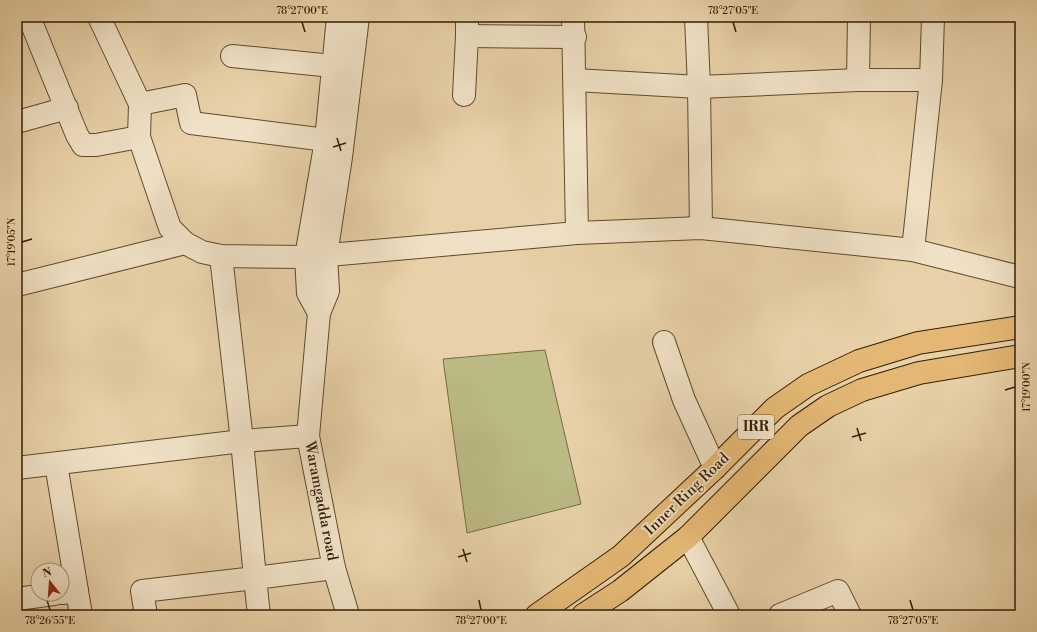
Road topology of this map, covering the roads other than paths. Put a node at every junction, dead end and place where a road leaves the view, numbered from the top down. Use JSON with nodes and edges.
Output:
{"nodes":[{"id":1,"x":29,"y":17,"type":"edge"},
{"id":2,"x":99,"y":17,"type":"edge"},
{"id":3,"x":338,"y":17,"type":"edge"},
{"id":4,"x":358,"y":17,"type":"edge"},
{"id":5,"x":696,"y":17,"type":"edge"},
{"id":6,"x":859,"y":17,"type":"edge"},
{"id":7,"x":932,"y":17,"type":"edge"},
{"id":8,"x":17,"y":19,"type":"edge"},
{"id":9,"x":467,"y":27,"type":"edge"},
{"id":10,"x":574,"y":27,"type":"edge"},
{"id":11,"x":232,"y":56,"type":"dead end"},
{"id":12,"x":333,"y":66,"type":"junction"},
{"id":13,"x":575,"y":80,"type":"junction"},
{"id":14,"x":858,"y":80,"type":"junction"},
{"id":15,"x":931,"y":80,"type":"junction"},
{"id":16,"x":699,"y":87,"type":"junction"},
{"id":17,"x":464,"y":95,"type":"dead end"},
{"id":18,"x":140,"y":104,"type":"junction"},
{"id":19,"x":67,"y":108,"type":"junction"},
{"id":20,"x":17,"y":122,"type":"edge"},
{"id":21,"x":139,"y":137,"type":"junction"},
{"id":22,"x":326,"y":140,"type":"junction"},
{"id":23,"x":701,"y":228,"type":"junction"},
{"id":24,"x":577,"y":233,"type":"junction"},
{"id":25,"x":184,"y":243,"type":"junction"},
{"id":26,"x":913,"y":250,"type":"junction"},
{"id":27,"x":221,"y":256,"type":"junction"},
{"id":28,"x":316,"y":256,"type":"junction"},
{"id":29,"x":1020,"y":277,"type":"edge"},
{"id":30,"x":17,"y":285,"type":"edge"},
{"id":31,"x":1020,"y":327,"type":"edge"},
{"id":32,"x":664,"y":342,"type":"dead end"},
{"id":33,"x":1020,"y":356,"type":"edge"},
{"id":34,"x":308,"y":436,"type":"junction"},
{"id":35,"x":242,"y":440,"type":"junction"},
{"id":36,"x":56,"y":464,"type":"junction"},
{"id":37,"x":17,"y":468,"type":"edge"},
{"id":38,"x":715,"y":468,"type":"junction"},
{"id":39,"x":688,"y":537,"type":"junction"},
{"id":40,"x":67,"y":562,"type":"edge"},
{"id":41,"x":334,"y":568,"type":"junction"},
{"id":42,"x":590,"y":577,"type":"junction"},
{"id":43,"x":255,"y":578,"type":"junction"},
{"id":44,"x":70,"y":592,"type":"edge"},
{"id":45,"x":30,"y":598,"type":"edge"},
{"id":46,"x":17,"y":600,"type":"edge"},
{"id":47,"x":605,"y":601,"type":"junction"},
{"id":48,"x":81,"y":615,"type":"edge"},
{"id":49,"x":146,"y":615,"type":"edge"},
{"id":50,"x":259,"y":615,"type":"edge"},
{"id":51,"x":348,"y":615,"type":"edge"},
{"id":52,"x":537,"y":615,"type":"edge"},
{"id":53,"x":583,"y":615,"type":"edge"},
{"id":54,"x":729,"y":615,"type":"edge"},
{"id":55,"x":780,"y":615,"type":"edge"},
{"id":56,"x":850,"y":615,"type":"edge"}],
"edges":[{"from":1,"to":8,"type":"street"},
{"from":1,"to":19,"type":"street"},
{"from":2,"to":18,"type":"street"},
{"from":3,"to":12,"type":"street","name":"Waramgadda road"},
{"from":4,"to":28,"type":"street","name":"Waramgadda road"},
{"from":5,"to":16,"type":"street"},
{"from":6,"to":14,"type":"street"},
{"from":7,"to":15,"type":"street"},
{"from":9,"to":10,"type":"street"},
{"from":9,"to":17,"type":"street"},
{"from":10,"to":13,"type":"street"},
{"from":11,"to":12,"type":"street"},
{"from":12,"to":22,"type":"street","name":"Waramgadda road"},
{"from":13,"to":16,"type":"street"},
{"from":13,"to":24,"type":"street"},
{"from":14,"to":15,"type":"street"},
{"from":14,"to":16,"type":"street"},
{"from":15,"to":26,"type":"street"},
{"from":16,"to":23,"type":"street"},
{"from":18,"to":21,"type":"street"},
{"from":18,"to":22,"type":"street"},
{"from":19,"to":20,"type":"street"},
{"from":19,"to":21,"type":"street"},
{"from":21,"to":25,"type":"street"},
{"from":22,"to":28,"type":"street","name":"Waramgadda road"},
{"from":23,"to":24,"type":"street"},
{"from":23,"to":26,"type":"street"},
{"from":24,"to":28,"type":"street"},
{"from":25,"to":27,"type":"street"},
{"from":25,"to":30,"type":"street"},
{"from":26,"to":29,"type":"street"},
{"from":27,"to":28,"type":"street"},
{"from":27,"to":35,"type":"street"},
{"from":28,"to":34,"type":"street","name":"Waramgadda road"},
{"from":31,"to":38,"type":"highway","name":"Inner Ring Road","number":"IRR"},
{"from":32,"to":38,"type":"street"},
{"from":33,"to":39,"type":"highway","name":"Inner Ring Road","number":"IRR"},
{"from":34,"to":35,"type":"street"},
{"from":34,"to":41,"type":"street","name":"Waramgadda road"},
{"from":35,"to":36,"type":"street"},
{"from":35,"to":43,"type":"street"},
{"from":36,"to":37,"type":"street"},
{"from":36,"to":40,"type":"street"},
{"from":38,"to":42,"type":"highway","name":"Inner Ring Road","number":"IRR"},
{"from":39,"to":47,"type":"highway","name":"Inner Ring Road","number":"IRR"},
{"from":39,"to":54,"type":"street"},
{"from":41,"to":43,"type":"street"},
{"from":41,"to":51,"type":"street","name":"Waramgadda road"},
{"from":42,"to":47,"type":"highway"},
{"from":42,"to":52,"type":"highway","name":"Inner Ring Road","number":"IRR"},
{"from":43,"to":49,"type":"street"},
{"from":43,"to":50,"type":"street"},
{"from":44,"to":48,"type":"street"},
{"from":45,"to":46,"type":"street"},
{"from":47,"to":53,"type":"highway","name":"Inner Ring Road","number":"IRR"},
{"from":55,"to":56,"type":"street"}]}
